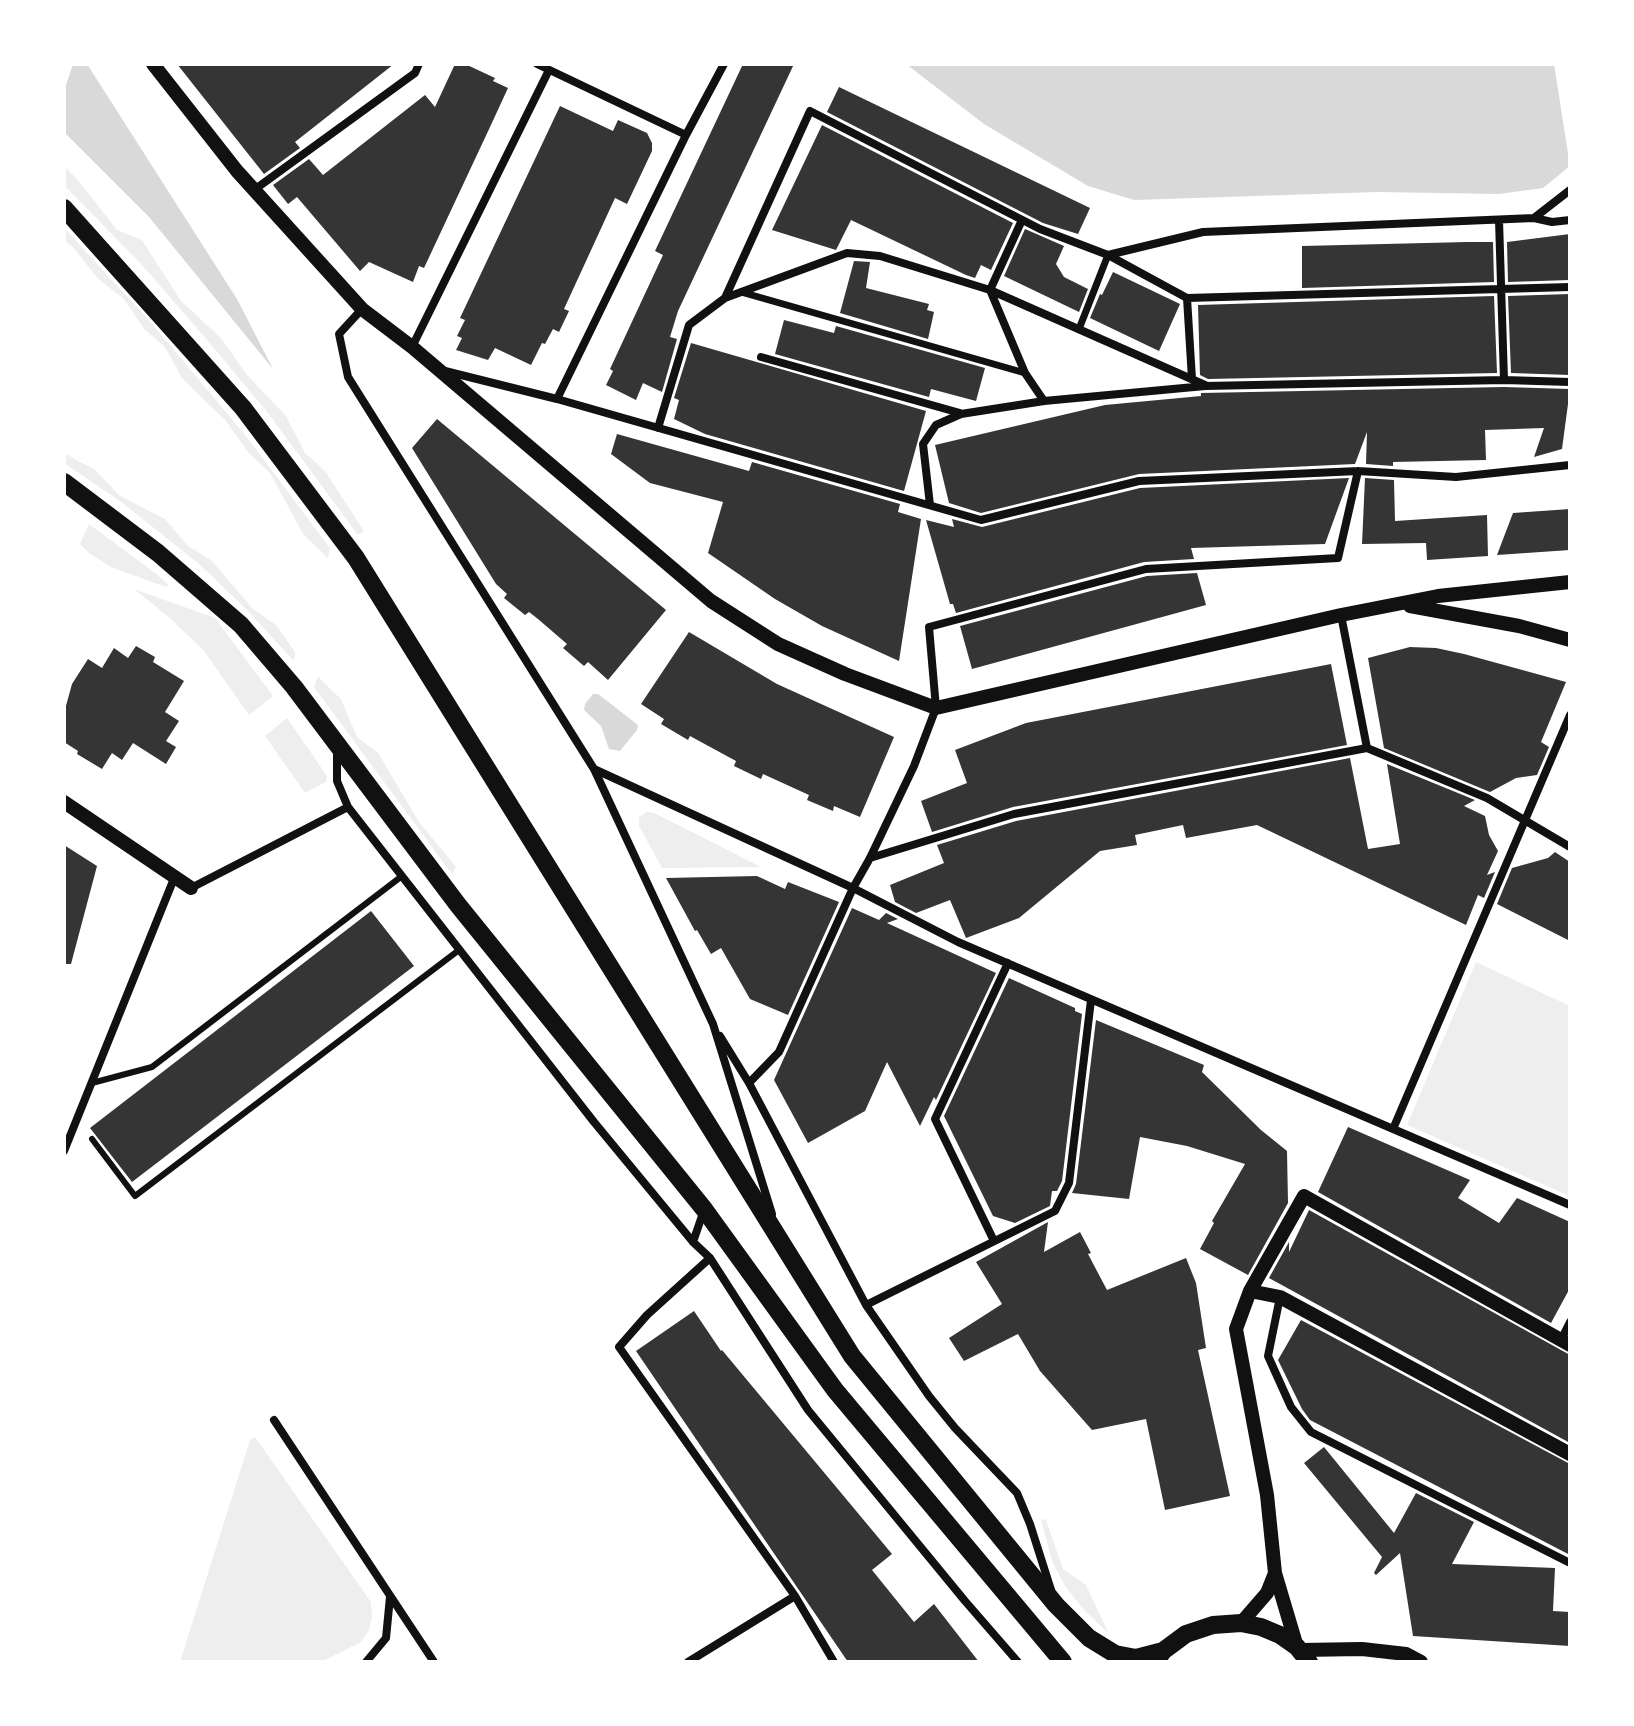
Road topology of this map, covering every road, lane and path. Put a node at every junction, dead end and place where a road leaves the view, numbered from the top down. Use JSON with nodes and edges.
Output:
{"nodes":[{"id":1,"x":153,"y":64,"type":"edge"},
{"id":2,"x":419,"y":64,"type":"edge"},
{"id":3,"x":537,"y":64,"type":"edge"},
{"id":4,"x":724,"y":64,"type":"edge"},
{"id":5,"x":549,"y":70,"type":"junction"},
{"id":6,"x":686,"y":135,"type":"junction"},
{"id":7,"x":254,"y":190,"type":"junction"},
{"id":8,"x":1570,"y":190,"type":"edge"},
{"id":9,"x":64,"y":208,"type":"edge"},
{"id":10,"x":1534,"y":218,"type":"junction"},
{"id":11,"x":1022,"y":220,"type":"junction"},
{"id":12,"x":1499,"y":220,"type":"junction"},
{"id":13,"x":1570,"y":220,"type":"edge"},
{"id":14,"x":1108,"y":255,"type":"junction"},
{"id":15,"x":1570,"y":287,"type":"edge"},
{"id":16,"x":1500,"y":288,"type":"junction"},
{"id":17,"x":990,"y":290,"type":"junction"},
{"id":18,"x":741,"y":292,"type":"junction"},
{"id":19,"x":725,"y":298,"type":"junction"},
{"id":20,"x":1187,"y":298,"type":"junction"},
{"id":21,"x":362,"y":309,"type":"junction"},
{"id":22,"x":1079,"y":329,"type":"junction"},
{"id":23,"x":412,"y":347,"type":"junction"},
{"id":24,"x":761,"y":357,"type":"dead end"},
{"id":25,"x":437,"y":369,"type":"junction"},
{"id":26,"x":1025,"y":373,"type":"junction"},
{"id":27,"x":1192,"y":379,"type":"junction"},
{"id":28,"x":1504,"y":380,"type":"junction"},
{"id":29,"x":1570,"y":382,"type":"edge"},
{"id":30,"x":1205,"y":386,"type":"junction"},
{"id":31,"x":557,"y":399,"type":"junction"},
{"id":32,"x":1044,"y":401,"type":"junction"},
{"id":33,"x":961,"y":414,"type":"junction"},
{"id":34,"x":658,"y":428,"type":"junction"},
{"id":35,"x":1570,"y":465,"type":"edge"},
{"id":36,"x":1358,"y":471,"type":"junction"},
{"id":37,"x":64,"y":482,"type":"edge"},
{"id":38,"x":930,"y":505,"type":"junction"},
{"id":39,"x":1570,"y":582,"type":"edge"},
{"id":40,"x":1402,"y":605,"type":"junction"},
{"id":41,"x":1341,"y":615,"type":"junction"},
{"id":42,"x":1570,"y":640,"type":"edge"},
{"id":43,"x":936,"y":708,"type":"junction"},
{"id":44,"x":1570,"y":715,"type":"edge"},
{"id":45,"x":338,"y":743,"type":"junction"},
{"id":46,"x":1367,"y":748,"type":"junction"},
{"id":47,"x":594,"y":769,"type":"junction"},
{"id":48,"x":64,"y":802,"type":"edge"},
{"id":49,"x":348,"y":807,"type":"junction"},
{"id":50,"x":1524,"y":818,"type":"junction"},
{"id":51,"x":1570,"y":847,"type":"edge"},
{"id":52,"x":870,"y":858,"type":"junction"},
{"id":53,"x":175,"y":876,"type":"junction"},
{"id":54,"x":402,"y":876,"type":"junction"},
{"id":55,"x":191,"y":888,"type":"joint"},
{"id":56,"x":853,"y":888,"type":"junction"},
{"id":57,"x":459,"y":950,"type":"junction"},
{"id":58,"x":1008,"y":963,"type":"junction"},
{"id":59,"x":1091,"y":1000,"type":"junction"},
{"id":60,"x":713,"y":1024,"type":"junction"},
{"id":61,"x":92,"y":1083,"type":"junction"},
{"id":62,"x":749,"y":1083,"type":"junction"},
{"id":63,"x":1393,"y":1129,"type":"junction"},
{"id":64,"x":92,"y":1139,"type":"dead end"},
{"id":65,"x":64,"y":1151,"type":"edge"},
{"id":66,"x":1570,"y":1205,"type":"edge"},
{"id":67,"x":704,"y":1209,"type":"junction"},
{"id":68,"x":994,"y":1241,"type":"junction"},
{"id":69,"x":693,"y":1242,"type":"junction"},
{"id":70,"x":781,"y":1246,"type":"junction"},
{"id":71,"x":710,"y":1258,"type":"junction"},
{"id":72,"x":1250,"y":1291,"type":"junction"},
{"id":73,"x":1280,"y":1297,"type":"junction"},
{"id":74,"x":866,"y":1305,"type":"junction"},
{"id":75,"x":1570,"y":1322,"type":"edge"},
{"id":76,"x":1565,"y":1342,"type":"edge"},
{"id":77,"x":274,"y":1420,"type":"dead end"},
{"id":78,"x":1570,"y":1454,"type":"edge"},
{"id":79,"x":1570,"y":1563,"type":"edge"},
{"id":80,"x":1275,"y":1573,"type":"junction"},
{"id":81,"x":390,"y":1596,"type":"junction"},
{"id":82,"x":795,"y":1596,"type":"junction"},
{"id":83,"x":1056,"y":1605,"type":"junction"},
{"id":84,"x":1241,"y":1623,"type":"junction"},
{"id":85,"x":1302,"y":1653,"type":"edge"},
{"id":86,"x":1159,"y":1656,"type":"edge"},
{"id":87,"x":1364,"y":1656,"type":"edge"},
{"id":88,"x":366,"y":1662,"type":"edge"},
{"id":89,"x":434,"y":1662,"type":"edge"},
{"id":90,"x":688,"y":1662,"type":"edge"},
{"id":91,"x":834,"y":1662,"type":"edge"},
{"id":92,"x":1018,"y":1662,"type":"edge"},
{"id":93,"x":1063,"y":1662,"type":"edge"},
{"id":94,"x":1421,"y":1662,"type":"edge"}],
"edges":[{"from":1,"to":7,"type":"street"},
{"from":2,"to":7,"type":"street"},
{"from":3,"to":5,"type":"street"},
{"from":4,"to":6,"type":"street"},
{"from":5,"to":6,"type":"street"},
{"from":5,"to":23,"type":"street"},
{"from":6,"to":31,"type":"street"},
{"from":7,"to":21,"type":"street"},
{"from":8,"to":10,"type":"street"},
{"from":9,"to":70,"type":"main road"},
{"from":10,"to":12,"type":"street"},
{"from":10,"to":13,"type":"street"},
{"from":11,"to":14,"type":"street"},
{"from":11,"to":17,"type":"street"},
{"from":11,"to":19,"type":"street"},
{"from":12,"to":14,"type":"street"},
{"from":12,"to":16,"type":"street"},
{"from":14,"to":20,"type":"street"},
{"from":14,"to":22,"type":"street"},
{"from":15,"to":16,"type":"street"},
{"from":16,"to":20,"type":"street"},
{"from":16,"to":28,"type":"street"},
{"from":17,"to":18,"type":"street"},
{"from":17,"to":22,"type":"street"},
{"from":17,"to":26,"type":"street"},
{"from":18,"to":19,"type":"street"},
{"from":18,"to":26,"type":"street"},
{"from":19,"to":34,"type":"street"},
{"from":20,"to":27,"type":"street"},
{"from":21,"to":23,"type":"street"},
{"from":21,"to":47,"type":"street"},
{"from":22,"to":27,"type":"street"},
{"from":23,"to":25,"type":"street"},
{"from":24,"to":33,"type":"street"},
{"from":25,"to":31,"type":"street"},
{"from":25,"to":43,"type":"street"},
{"from":26,"to":32,"type":"street"},
{"from":27,"to":30,"type":"street"},
{"from":28,"to":29,"type":"street"},
{"from":28,"to":30,"type":"street"},
{"from":30,"to":32,"type":"street"},
{"from":31,"to":34,"type":"street"},
{"from":32,"to":33,"type":"street"},
{"from":33,"to":38,"type":"street"},
{"from":34,"to":38,"type":"street"},
{"from":35,"to":36,"type":"street"},
{"from":36,"to":38,"type":"street"},
{"from":36,"to":43,"type":"street"},
{"from":37,"to":45,"type":"main road"},
{"from":39,"to":40,"type":"street"},
{"from":40,"to":41,"type":"street"},
{"from":40,"to":42,"type":"street"},
{"from":41,"to":43,"type":"street"},
{"from":41,"to":46,"type":"street"},
{"from":43,"to":52,"type":"street"},
{"from":44,"to":50,"type":"street"},
{"from":45,"to":49,"type":"street"},
{"from":45,"to":67,"type":"main road"},
{"from":46,"to":50,"type":"street"},
{"from":46,"to":52,"type":"street"},
{"from":47,"to":56,"type":"street"},
{"from":47,"to":60,"type":"street"},
{"from":48,"to":53,"type":"street"},
{"from":49,"to":54,"type":"street"},
{"from":49,"to":55,"type":"street"},
{"from":50,"to":51,"type":"street"},
{"from":50,"to":63,"type":"street"},
{"from":52,"to":56,"type":"street"},
{"from":53,"to":55,"type":"street"},
{"from":53,"to":61,"type":"street"},
{"from":54,"to":57,"type":"street"},
{"from":54,"to":61,"type":"lane"},
{"from":56,"to":58,"type":"street"},
{"from":56,"to":62,"type":"street"},
{"from":57,"to":64,"type":"lane"},
{"from":57,"to":69,"type":"street"},
{"from":58,"to":59,"type":"street"},
{"from":58,"to":68,"type":"street"},
{"from":59,"to":63,"type":"street"},
{"from":59,"to":68,"type":"street"},
{"from":60,"to":62,"type":"street"},
{"from":60,"to":70,"type":"street"},
{"from":61,"to":65,"type":"street"},
{"from":62,"to":74,"type":"street"},
{"from":63,"to":66,"type":"street"},
{"from":67,"to":69,"type":"street"},
{"from":67,"to":93,"type":"main road"},
{"from":68,"to":74,"type":"street"},
{"from":69,"to":71,"type":"street"},
{"from":70,"to":83,"type":"main road"},
{"from":71,"to":82,"type":"street"},
{"from":71,"to":92,"type":"street"},
{"from":72,"to":73,"type":"street"},
{"from":72,"to":76,"type":"street"},
{"from":72,"to":80,"type":"street"},
{"from":73,"to":78,"type":"street"},
{"from":73,"to":79,"type":"street"},
{"from":74,"to":83,"type":"street"},
{"from":75,"to":76,"type":"street"},
{"from":77,"to":81,"type":"street"},
{"from":80,"to":84,"type":"street"},
{"from":80,"to":85,"type":"street"},
{"from":81,"to":88,"type":"street"},
{"from":81,"to":89,"type":"street"},
{"from":82,"to":90,"type":"street"},
{"from":82,"to":91,"type":"street"},
{"from":83,"to":86,"type":"main road"},
{"from":84,"to":85,"type":"main road"},
{"from":84,"to":86,"type":"main road"},
{"from":85,"to":87,"type":"street"},
{"from":87,"to":94,"type":"street"}]}
